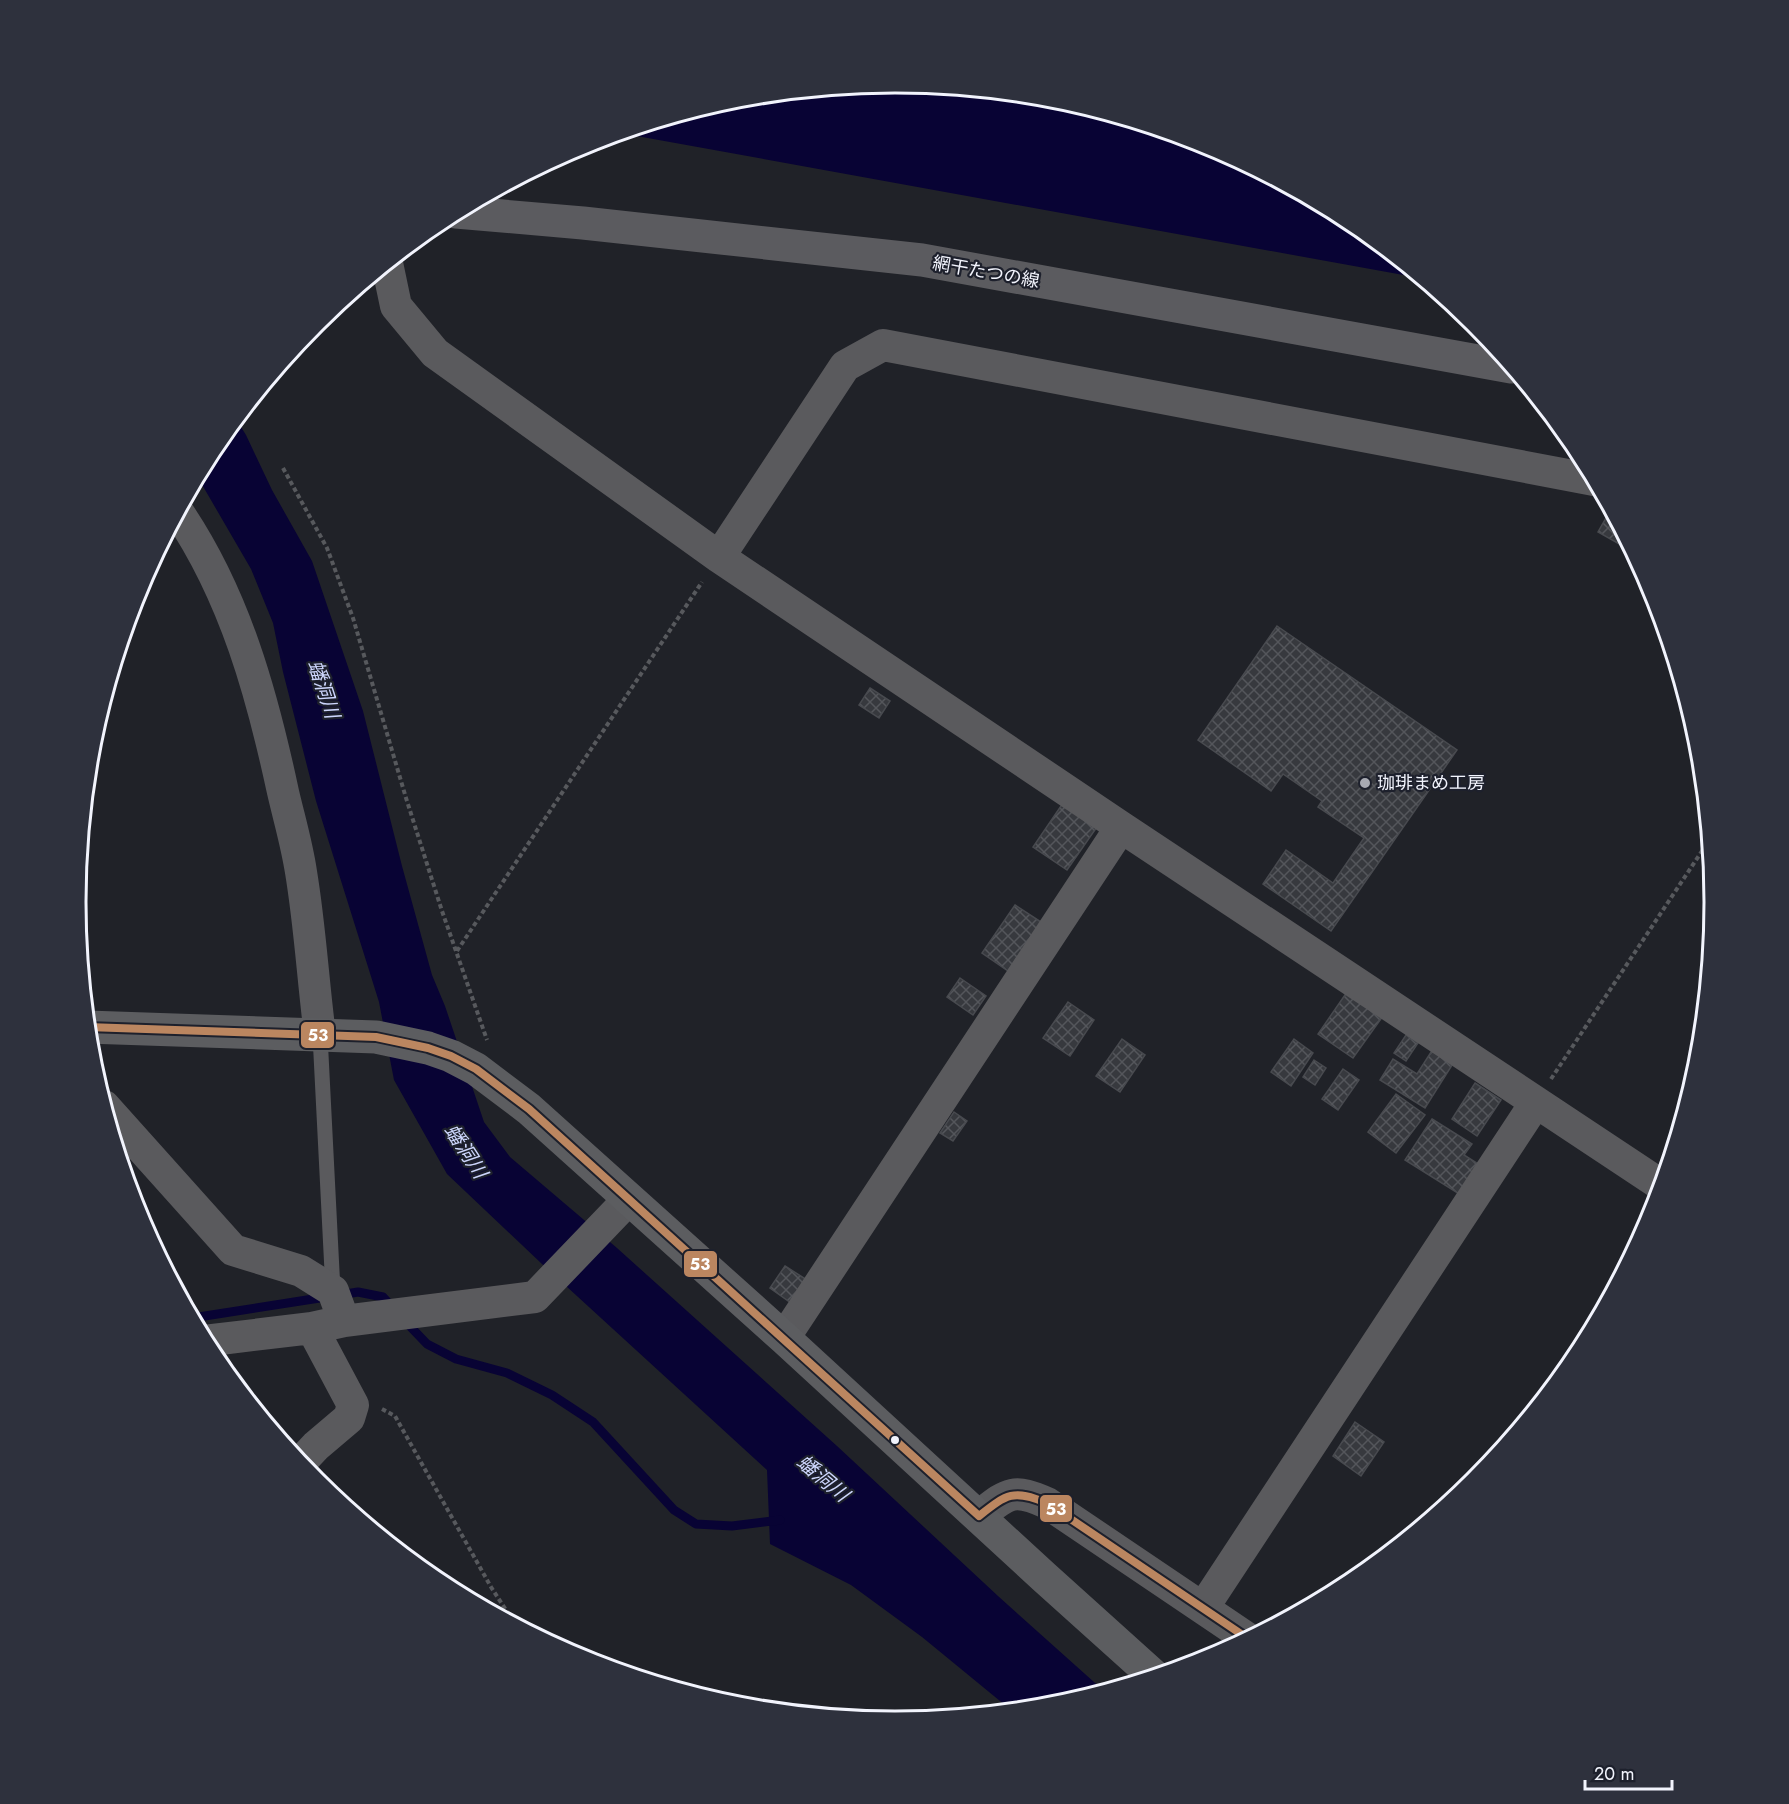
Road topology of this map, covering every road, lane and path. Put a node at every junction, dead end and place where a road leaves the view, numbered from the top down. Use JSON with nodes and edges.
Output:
{"nodes":[{"id":1,"x":470,"y":213,"type":"edge"},
{"id":2,"x":389,"y":271,"type":"edge"},
{"id":3,"x":1499,"y":365,"type":"edge"},
{"id":4,"x":283,"y":468,"type":"dead end"},
{"id":5,"x":1583,"y":478,"type":"edge"},
{"id":6,"x":183,"y":518,"type":"edge"},
{"id":7,"x":719,"y":556,"type":"junction"},
{"id":8,"x":1121,"y":827,"type":"junction"},
{"id":9,"x":1702,"y":851,"type":"edge"},
{"id":10,"x":456,"y":951,"type":"junction"},
{"id":11,"x":96,"y":1028,"type":"edge"},
{"id":12,"x":320,"y":1035,"type":"junction"},
{"id":13,"x":504,"y":1089,"type":"junction"},
{"id":14,"x":1536,"y":1102,"type":"junction"},
{"id":15,"x":115,"y":1119,"type":"edge"},
{"id":16,"x":1654,"y":1180,"type":"edge"},
{"id":17,"x":629,"y":1199,"type":"junction"},
{"id":18,"x":333,"y":1291,"type":"junction"},
{"id":19,"x":344,"y":1321,"type":"junction"},
{"id":20,"x":312,"y":1328,"type":"junction"},
{"id":21,"x":784,"y":1338,"type":"junction"},
{"id":22,"x":215,"y":1340,"type":"edge"},
{"id":23,"x":353,"y":1405,"type":"junction"},
{"id":24,"x":306,"y":1457,"type":"edge"},
{"id":25,"x":979,"y":1516,"type":"junction"},
{"id":26,"x":1203,"y":1608,"type":"junction"},
{"id":27,"x":507,"y":1612,"type":"edge"},
{"id":28,"x":1240,"y":1633,"type":"edge"},
{"id":29,"x":1148,"y":1670,"type":"edge"}],
"edges":[{"from":1,"to":3,"type":"main road","name":"網干たつの線"},
{"from":2,"to":7,"type":"street"},
{"from":4,"to":10,"type":"path"},
{"from":5,"to":7,"type":"street"},
{"from":6,"to":12,"type":"street"},
{"from":7,"to":8,"type":"street"},
{"from":7,"to":10,"type":"path"},
{"from":8,"to":14,"type":"street"},
{"from":8,"to":21,"type":"street"},
{"from":9,"to":14,"type":"path"},
{"from":10,"to":13,"type":"path"},
{"from":11,"to":12,"type":"street"},
{"from":12,"to":13,"type":"street"},
{"from":12,"to":18,"type":"lane"},
{"from":13,"to":17,"type":"street"},
{"from":14,"to":16,"type":"street"},
{"from":14,"to":26,"type":"street"},
{"from":15,"to":18,"type":"street"},
{"from":17,"to":19,"type":"street"},
{"from":17,"to":21,"type":"street"},
{"from":18,"to":19,"type":"street"},
{"from":19,"to":20,"type":"street"},
{"from":20,"to":22,"type":"street"},
{"from":20,"to":23,"type":"street"},
{"from":21,"to":25,"type":"street"},
{"from":23,"to":24,"type":"street"},
{"from":23,"to":27,"type":"path"},
{"from":25,"to":26,"type":"street"},
{"from":25,"to":29,"type":"street"},
{"from":26,"to":28,"type":"street"}]}
